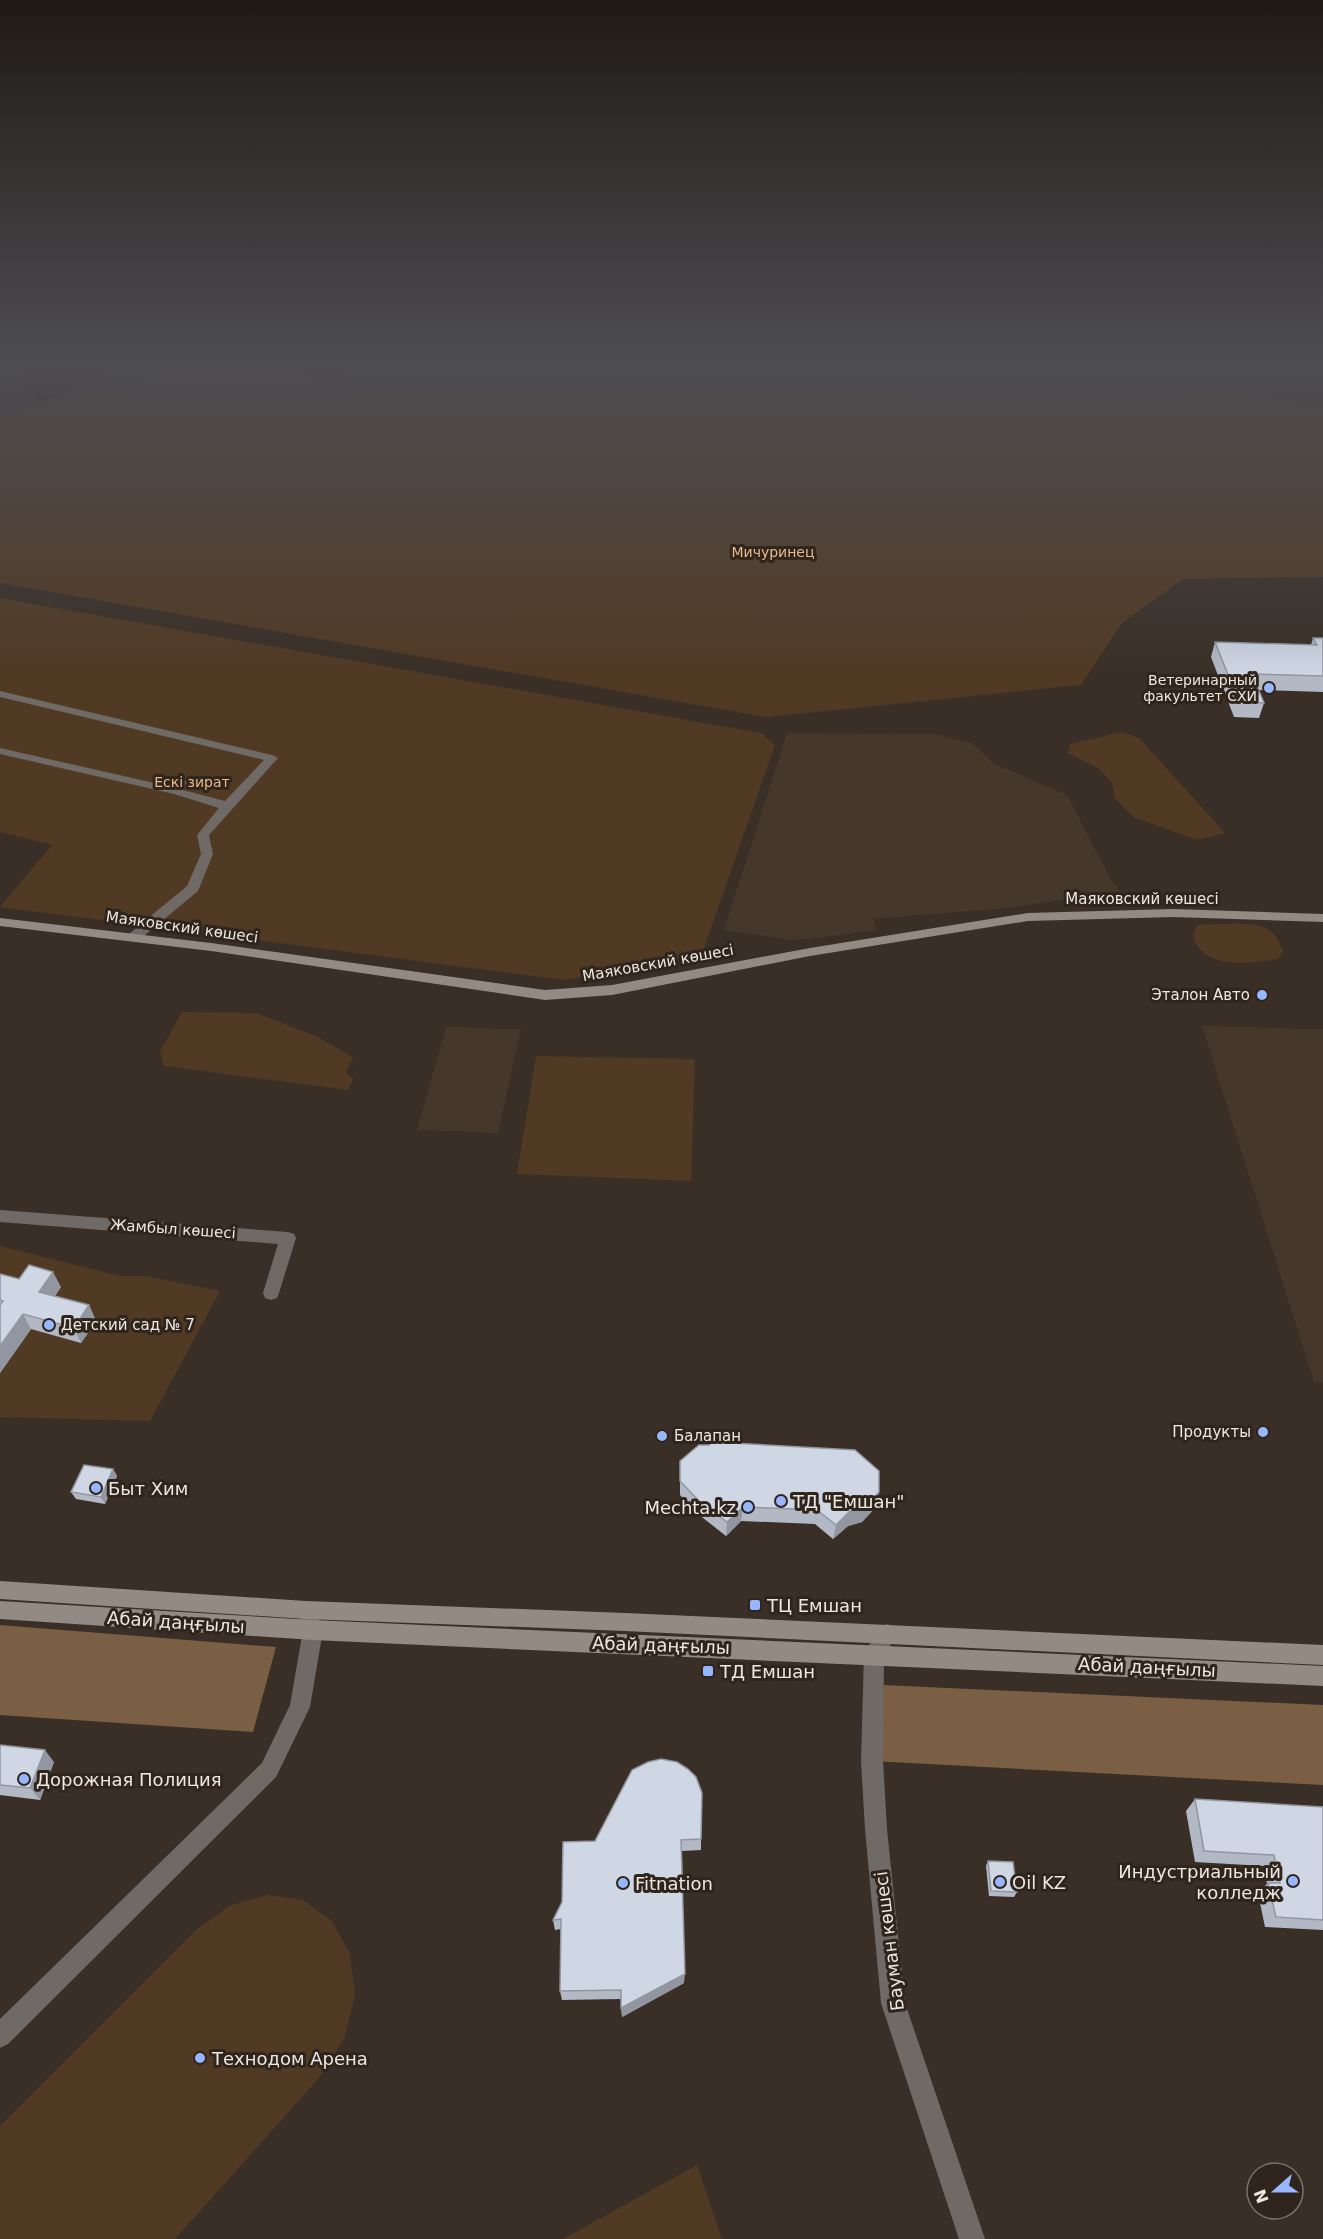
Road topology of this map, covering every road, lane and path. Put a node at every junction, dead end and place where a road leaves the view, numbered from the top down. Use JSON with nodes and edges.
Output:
{"nodes":[{"id":1,"x":0,"y":694,"type":"edge"},
{"id":2,"x":0,"y":751,"type":"edge"},
{"id":3,"x":226,"y":807,"type":"junction"},
{"id":4,"x":1323,"y":918,"type":"edge"},
{"id":5,"x":0,"y":921,"type":"edge"},
{"id":6,"x":134,"y":937,"type":"junction"},
{"id":7,"x":0,"y":1216,"type":"edge"},
{"id":8,"x":271,"y":1293,"type":"dead end"},
{"id":9,"x":0,"y":1590,"type":"edge"},
{"id":10,"x":0,"y":1610,"type":"edge"},
{"id":11,"x":310,"y":1620,"type":"junction"},
{"id":12,"x":887,"y":1634,"type":"junction"},
{"id":13,"x":874,"y":1654,"type":"junction"},
{"id":14,"x":1323,"y":1655,"type":"edge"},
{"id":15,"x":1323,"y":1676,"type":"edge"},
{"id":16,"x":0,"y":2036,"type":"edge"},
{"id":17,"x":972,"y":2239,"type":"edge"}],
"edges":[{"from":1,"to":3,"type":"street"},
{"from":2,"to":3,"type":"street"},
{"from":3,"to":6,"type":"street"},
{"from":4,"to":6,"type":"main road","name":"Маяковский көшесі"},
{"from":5,"to":6,"type":"main road","name":"Маяковский көшесі"},
{"from":7,"to":8,"type":"street","name":"Жамбыл көшесі"},
{"from":9,"to":11,"type":"main road","name":"Абай даңғылы"},
{"from":10,"to":11,"type":"main road","name":"Абай даңғылы"},
{"from":11,"to":12,"type":"main road","name":"Абай даңғылы"},
{"from":11,"to":13,"type":"main road","name":"Абай даңғылы"},
{"from":11,"to":16,"type":"street"},
{"from":12,"to":13,"type":"street"},
{"from":12,"to":14,"type":"main road","name":"Абай даңғылы"},
{"from":13,"to":15,"type":"main road","name":"Абай даңғылы"},
{"from":13,"to":17,"type":"street","name":"Бауман көшесі"}]}
